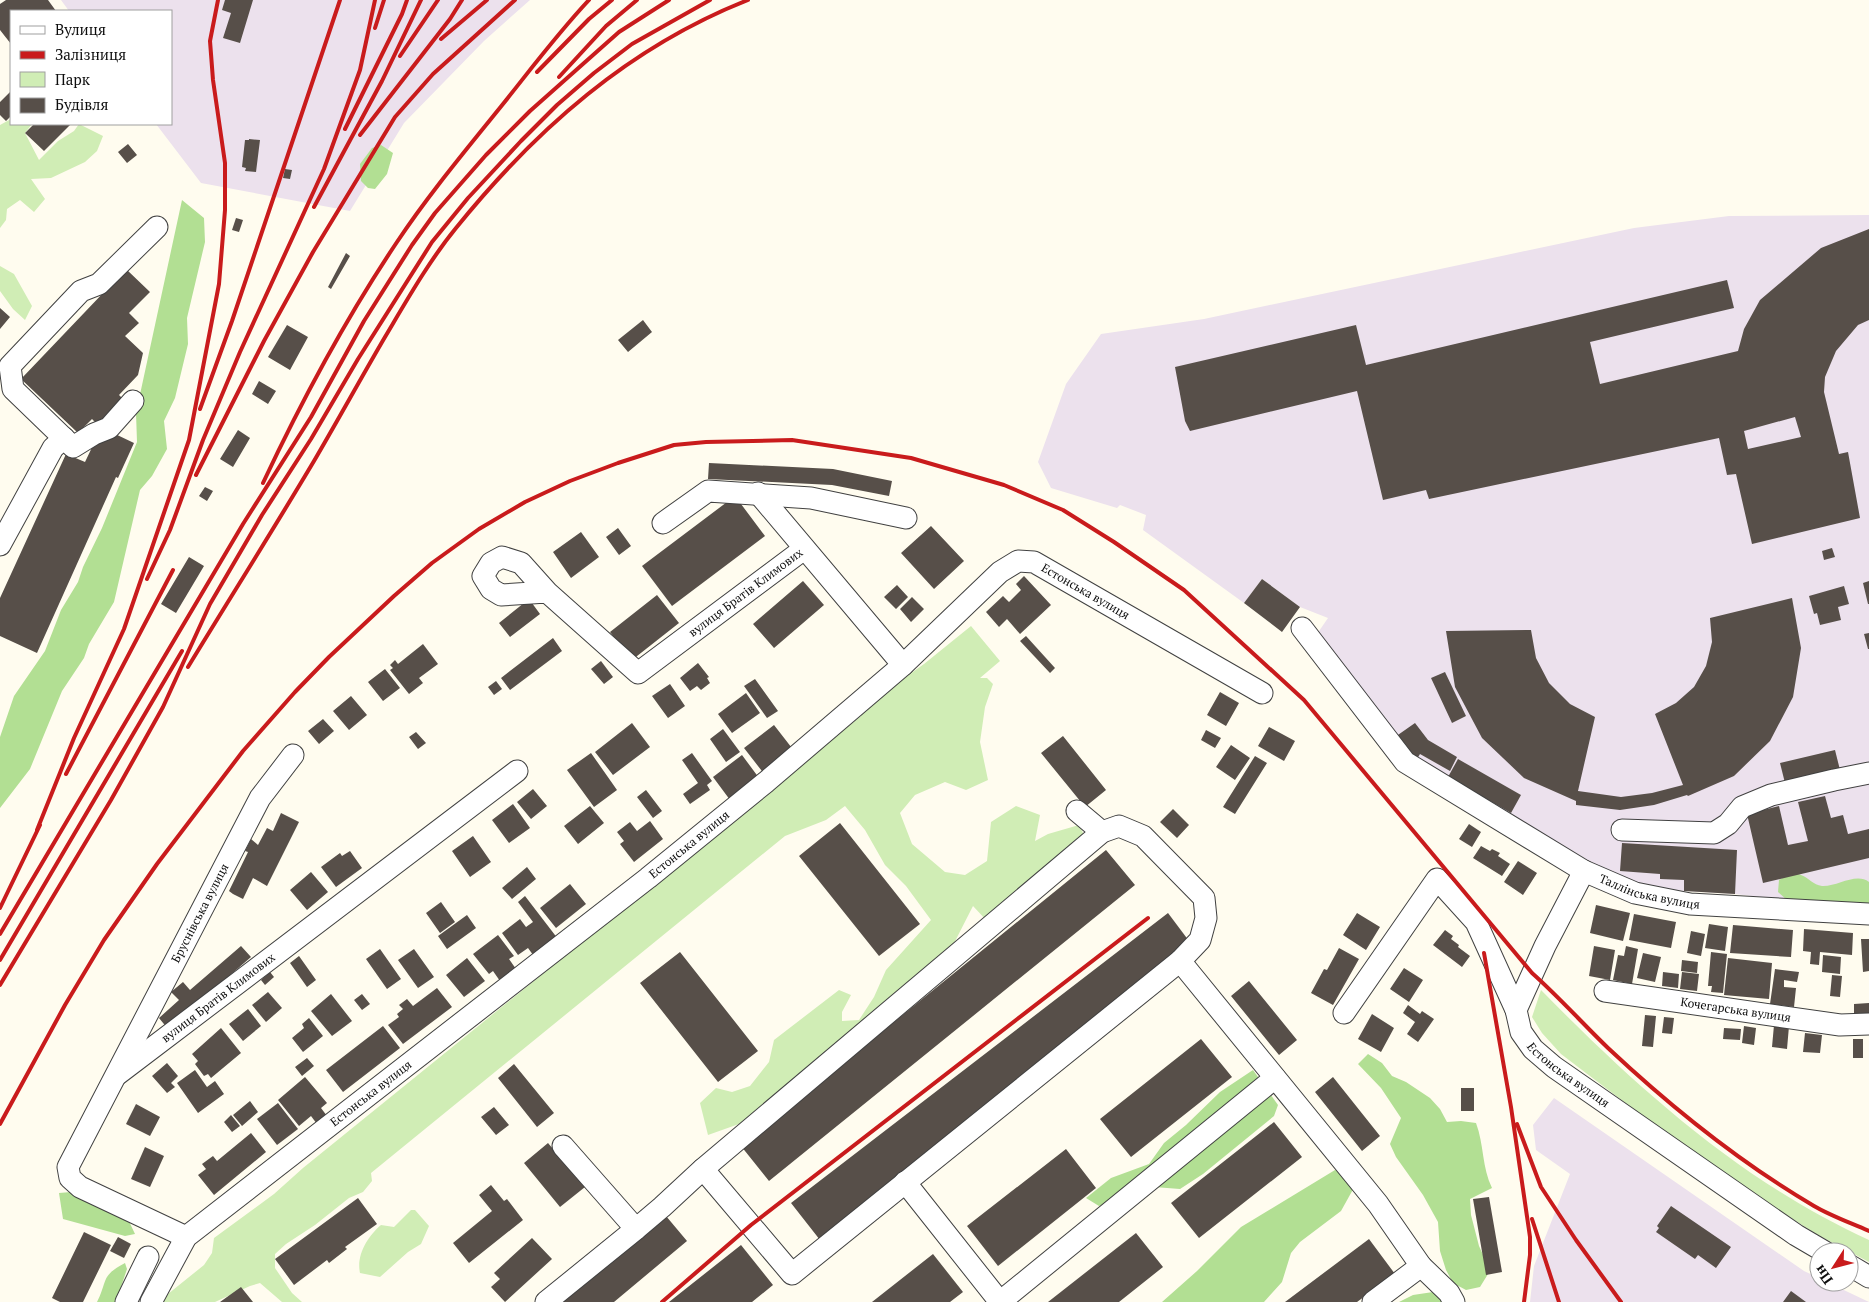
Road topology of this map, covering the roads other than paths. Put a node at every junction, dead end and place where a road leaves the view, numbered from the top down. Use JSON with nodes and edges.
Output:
{"nodes":[{"id":1,"x":157,"y":227,"type":"dead end"},
{"id":2,"x":133,"y":400,"type":"dead end"},
{"id":3,"x":64,"y":438,"type":"junction"},
{"id":4,"x":758,"y":493,"type":"junction"},
{"id":5,"x":906,"y":518,"type":"dead end"},
{"id":6,"x":663,"y":524,"type":"dead end"},
{"id":7,"x":0,"y":545,"type":"edge"},
{"id":8,"x":804,"y":549,"type":"junction"},
{"id":9,"x":547,"y":592,"type":"dead end"},
{"id":10,"x":1302,"y":628,"type":"dead end"},
{"id":11,"x":903,"y":665,"type":"junction"},
{"id":12,"x":1262,"y":693,"type":"dead end"},
{"id":13,"x":293,"y":755,"type":"dead end"},
{"id":14,"x":517,"y":771,"type":"dead end"},
{"id":15,"x":1869,"y":774,"type":"edge"},
{"id":16,"x":1076,"y":811,"type":"dead end"},
{"id":17,"x":1622,"y":830,"type":"dead end"},
{"id":18,"x":1102,"y":832,"type":"junction"},
{"id":19,"x":1584,"y":871,"type":"junction"},
{"id":20,"x":1869,"y":914,"type":"edge"},
{"id":21,"x":1180,"y":961,"type":"junction"},
{"id":22,"x":1604,"y":991,"type":"dead end"},
{"id":23,"x":1516,"y":1010,"type":"junction"},
{"id":24,"x":1344,"y":1012,"type":"dead end"},
{"id":25,"x":1869,"y":1024,"type":"edge"},
{"id":26,"x":114,"y":1077,"type":"junction"},
{"id":27,"x":1275,"y":1078,"type":"junction"},
{"id":28,"x":563,"y":1146,"type":"dead end"},
{"id":29,"x":703,"y":1169,"type":"junction"},
{"id":30,"x":905,"y":1182,"type":"junction"},
{"id":31,"x":636,"y":1229,"type":"junction"},
{"id":32,"x":186,"y":1237,"type":"junction"},
{"id":33,"x":1809,"y":1243,"type":"edge"},
{"id":34,"x":148,"y":1258,"type":"dead end"},
{"id":35,"x":1420,"y":1266,"type":"junction"},
{"id":36,"x":126,"y":1302,"type":"edge"},
{"id":37,"x":151,"y":1302,"type":"edge"},
{"id":38,"x":546,"y":1302,"type":"edge"},
{"id":39,"x":1000,"y":1302,"type":"edge"},
{"id":40,"x":1373,"y":1302,"type":"edge"},
{"id":41,"x":1454,"y":1302,"type":"edge"}],
"edges":[{"from":1,"to":3,"type":"street"},
{"from":2,"to":3,"type":"street"},
{"from":3,"to":7,"type":"street"},
{"from":4,"to":5,"type":"street"},
{"from":4,"to":6,"type":"street"},
{"from":4,"to":8,"type":"street"},
{"from":8,"to":9,"type":"street","name":"вулиця Братів Климових"},
{"from":8,"to":11,"type":"street","name":"вулиця Братів Климових"},
{"from":10,"to":19,"type":"street"},
{"from":11,"to":12,"type":"street","name":"Естонська вулиця"},
{"from":11,"to":32,"type":"street","name":"Естонська вулиця"},
{"from":13,"to":26,"type":"street","name":"Бруснівська вулиця"},
{"from":14,"to":26,"type":"street","name":"вулиця Братів Климових"},
{"from":15,"to":17,"type":"street"},
{"from":16,"to":18,"type":"street"},
{"from":18,"to":21,"type":"street"},
{"from":18,"to":29,"type":"street"},
{"from":19,"to":20,"type":"street","name":"Таллінська вулиця"},
{"from":19,"to":23,"type":"street","name":"Таллінська вулиця"},
{"from":21,"to":27,"type":"street"},
{"from":21,"to":30,"type":"street"},
{"from":22,"to":25,"type":"street","name":"Кочегарська вулиця"},
{"from":23,"to":24,"type":"street","name":"Естонська вулиця"},
{"from":23,"to":33,"type":"street","name":"Естонська вулиця"},
{"from":26,"to":32,"type":"street","name":"вулиця Братів Климових"},
{"from":27,"to":35,"type":"street"},
{"from":27,"to":39,"type":"street"},
{"from":28,"to":31,"type":"street"},
{"from":29,"to":30,"type":"street"},
{"from":29,"to":31,"type":"street"},
{"from":30,"to":39,"type":"street"},
{"from":31,"to":38,"type":"street"},
{"from":32,"to":37,"type":"street","name":"Естонська вулиця"},
{"from":34,"to":36,"type":"street"},
{"from":35,"to":40,"type":"street"},
{"from":35,"to":41,"type":"street"}]}
